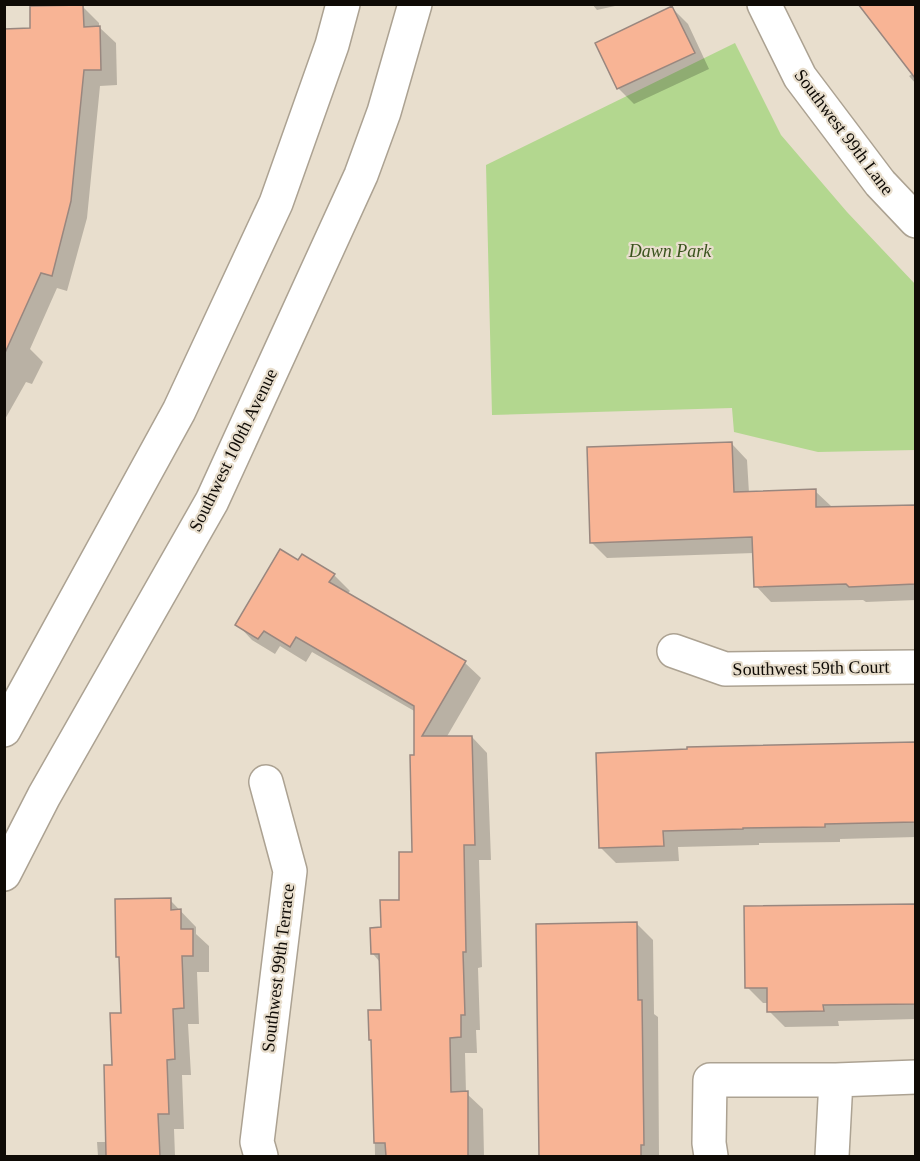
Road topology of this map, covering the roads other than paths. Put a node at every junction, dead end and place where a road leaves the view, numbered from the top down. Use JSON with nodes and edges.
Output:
{"nodes":[{"id":1,"x":343,"y":4,"type":"edge"},
{"id":2,"x":415,"y":4,"type":"edge"},
{"id":3,"x":765,"y":4,"type":"edge"},
{"id":4,"x":915,"y":221,"type":"edge"},
{"id":5,"x":674,"y":651,"type":"dead end"},
{"id":6,"x":915,"y":667,"type":"edge"},
{"id":7,"x":4,"y":730,"type":"edge"},
{"id":8,"x":266,"y":782,"type":"dead end"},
{"id":9,"x":4,"y":874,"type":"edge"},
{"id":10,"x":915,"y":1077,"type":"edge"},
{"id":11,"x":836,"y":1080,"type":"junction"},
{"id":12,"x":261,"y":1156,"type":"edge"},
{"id":13,"x":711,"y":1156,"type":"edge"},
{"id":14,"x":832,"y":1156,"type":"edge"}],
"edges":[{"from":1,"to":7,"type":"main road"},
{"from":2,"to":9,"type":"main road","name":"Southwest 100th Avenue"},
{"from":3,"to":4,"type":"main road","name":"Southwest 99th Lane"},
{"from":5,"to":6,"type":"main road","name":"Southwest 59th Court"},
{"from":8,"to":12,"type":"main road","name":"Southwest 99th Terrace"},
{"from":10,"to":11,"type":"main road"},
{"from":11,"to":13,"type":"main road"},
{"from":11,"to":14,"type":"main road"}]}
